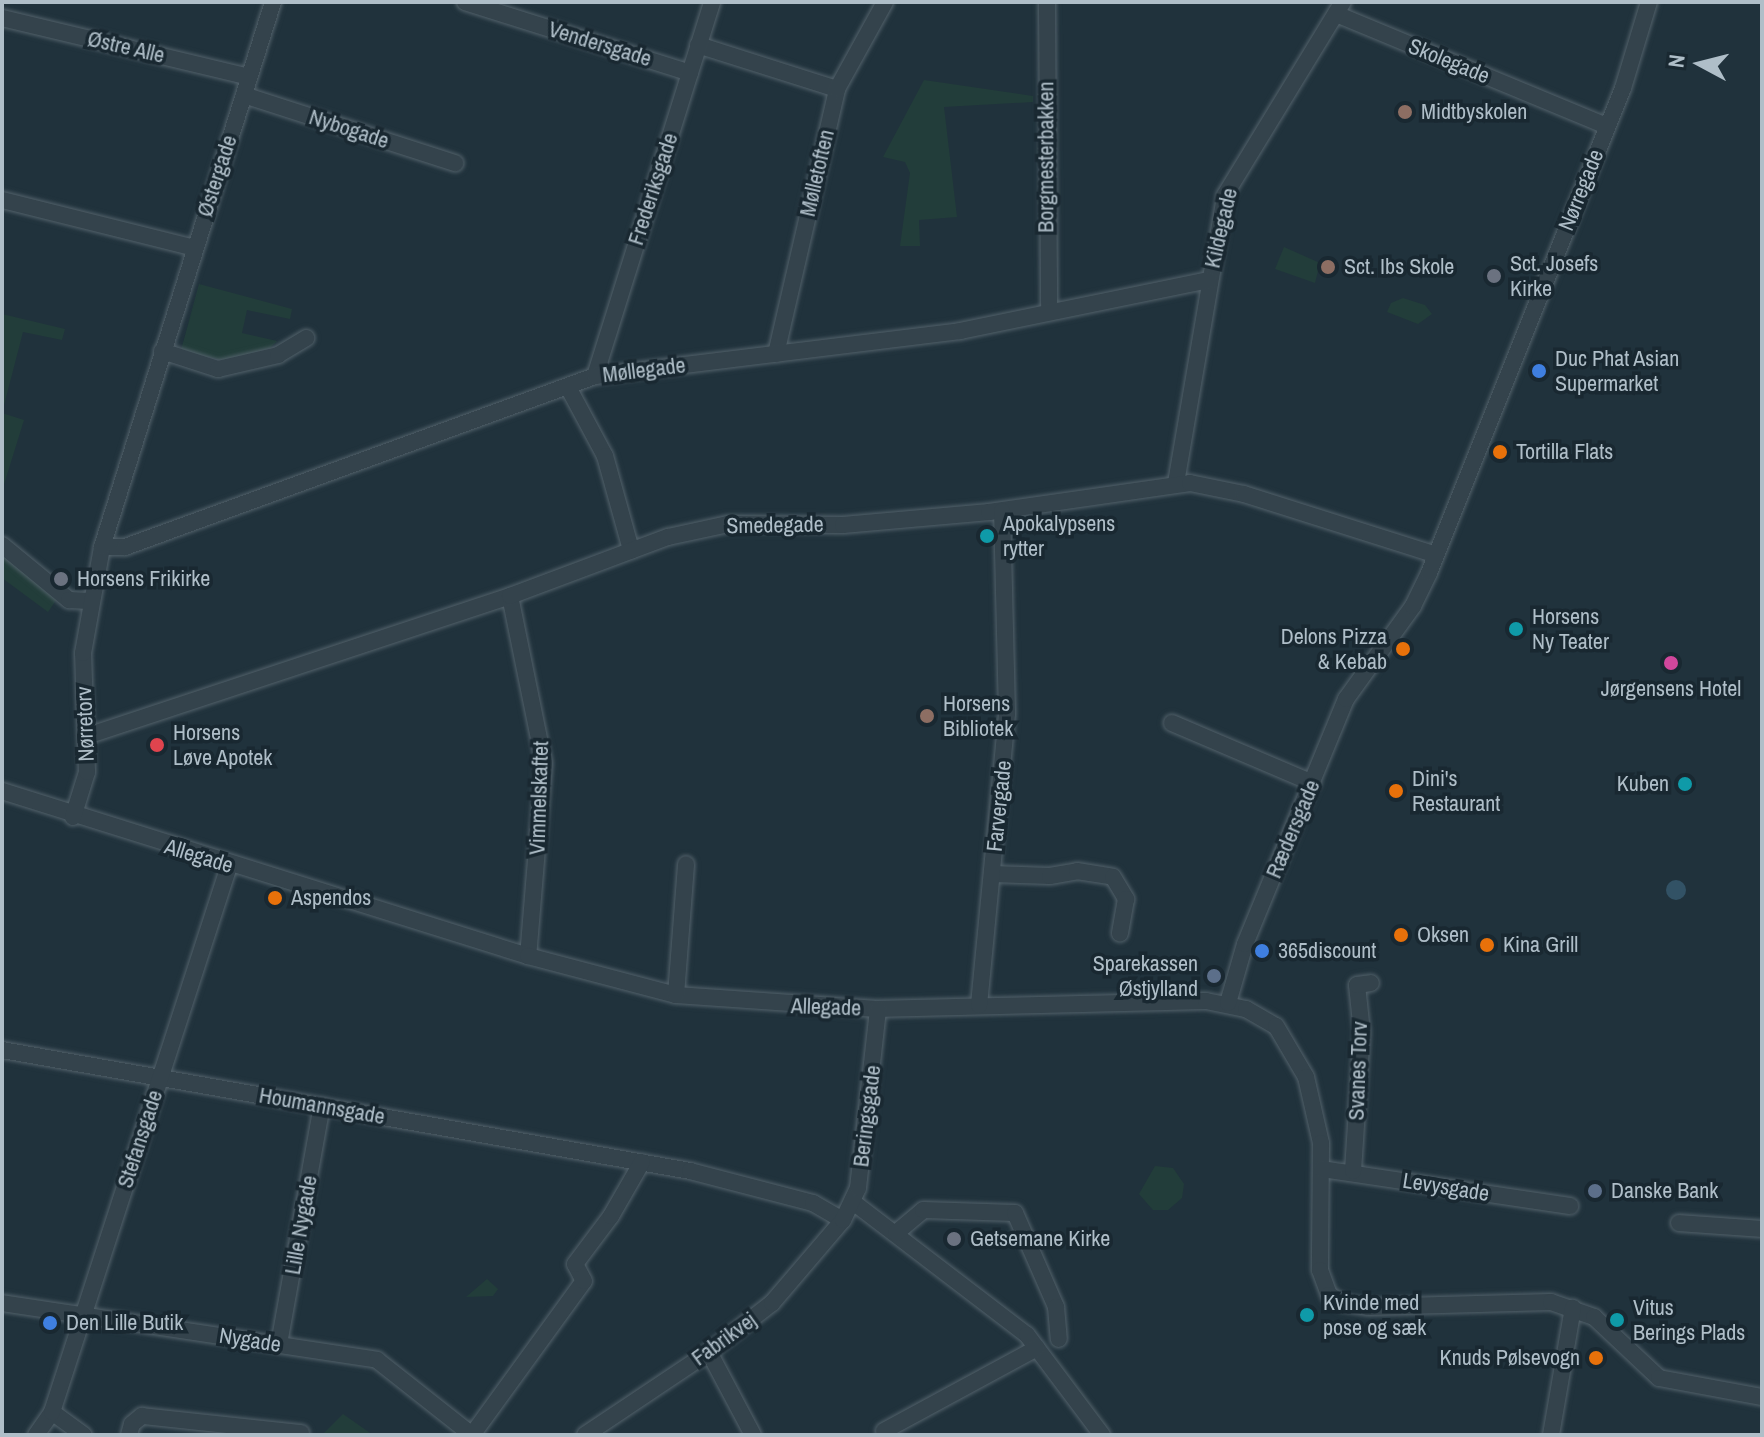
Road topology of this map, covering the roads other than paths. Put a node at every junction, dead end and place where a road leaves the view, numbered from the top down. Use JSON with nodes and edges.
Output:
{"nodes":[{"id":1,"x":273,"y":2,"type":"edge"},
{"id":2,"x":465,"y":2,"type":"edge"},
{"id":3,"x":712,"y":2,"type":"edge"},
{"id":4,"x":885,"y":2,"type":"edge"},
{"id":5,"x":1047,"y":2,"type":"edge"},
{"id":6,"x":1649,"y":2,"type":"edge"},
{"id":7,"x":1339,"y":8,"type":"edge"},
{"id":8,"x":2,"y":18,"type":"edge"},
{"id":9,"x":698,"y":45,"type":"junction"},
{"id":10,"x":690,"y":73,"type":"junction"},
{"id":11,"x":249,"y":77,"type":"junction"},
{"id":12,"x":837,"y":89,"type":"junction"},
{"id":13,"x":244,"y":95,"type":"junction"},
{"id":14,"x":1607,"y":126,"type":"junction"},
{"id":15,"x":455,"y":163,"type":"dead end"},
{"id":16,"x":2,"y":200,"type":"edge"},
{"id":17,"x":194,"y":248,"type":"junction"},
{"id":18,"x":1209,"y":280,"type":"junction"},
{"id":19,"x":1049,"y":311,"type":"junction"},
{"id":20,"x":306,"y":338,"type":"dead end"},
{"id":21,"x":162,"y":351,"type":"junction"},
{"id":22,"x":776,"y":354,"type":"junction"},
{"id":23,"x":595,"y":376,"type":"junction"},
{"id":24,"x":568,"y":387,"type":"junction"},
{"id":25,"x":1176,"y":483,"type":"junction"},
{"id":26,"x":1002,"y":511,"type":"junction"},
{"id":27,"x":2,"y":545,"type":"edge"},
{"id":28,"x":102,"y":547,"type":"junction"},
{"id":29,"x":631,"y":550,"type":"junction"},
{"id":30,"x":1436,"y":555,"type":"junction"},
{"id":31,"x":510,"y":596,"type":"junction"},
{"id":32,"x":89,"y":601,"type":"junction"},
{"id":33,"x":1372,"y":660,"type":"joint"},
{"id":34,"x":1172,"y":723,"type":"dead end"},
{"id":35,"x":87,"y":736,"type":"junction"},
{"id":36,"x":1313,"y":783,"type":"junction"},
{"id":37,"x":2,"y":791,"type":"edge"},
{"id":38,"x":73,"y":817,"type":"junction"},
{"id":39,"x":686,"y":864,"type":"dead end"},
{"id":40,"x":229,"y":866,"type":"junction"},
{"id":41,"x":992,"y":874,"type":"junction"},
{"id":42,"x":1120,"y":933,"type":"dead end"},
{"id":43,"x":528,"y":956,"type":"junction"},
{"id":44,"x":1371,"y":983,"type":"dead end"},
{"id":45,"x":676,"y":995,"type":"junction"},
{"id":46,"x":1228,"y":1003,"type":"junction"},
{"id":47,"x":979,"y":1005,"type":"junction"},
{"id":48,"x":878,"y":1009,"type":"junction"},
{"id":49,"x":2,"y":1050,"type":"edge"},
{"id":50,"x":160,"y":1077,"type":"junction"},
{"id":51,"x":322,"y":1106,"type":"junction"},
{"id":52,"x":642,"y":1162,"type":"junction"},
{"id":53,"x":1322,"y":1169,"type":"junction"},
{"id":54,"x":1353,"y":1171,"type":"junction"},
{"id":55,"x":853,"y":1202,"type":"junction"},
{"id":56,"x":1570,"y":1206,"type":"dead end"},
{"id":57,"x":843,"y":1220,"type":"junction"},
{"id":58,"x":1679,"y":1223,"type":"dead end"},
{"id":59,"x":1762,"y":1229,"type":"edge"},
{"id":60,"x":896,"y":1233,"type":"junction"},
{"id":61,"x":2,"y":1303,"type":"edge"},
{"id":62,"x":1573,"y":1308,"type":"junction"},
{"id":63,"x":82,"y":1315,"type":"junction"},
{"id":64,"x":1059,"y":1339,"type":"dead end"},
{"id":65,"x":279,"y":1344,"type":"junction"},
{"id":66,"x":1039,"y":1351,"type":"junction"},
{"id":67,"x":709,"y":1352,"type":"junction"},
{"id":68,"x":1762,"y":1397,"type":"edge"},
{"id":69,"x":52,"y":1412,"type":"junction"},
{"id":70,"x":884,"y":1431,"type":"dead end"},
{"id":71,"x":301,"y":1433,"type":"dead end"},
{"id":72,"x":36,"y":1435,"type":"edge"},
{"id":73,"x":84,"y":1435,"type":"edge"},
{"id":74,"x":129,"y":1435,"type":"edge"},
{"id":75,"x":472,"y":1435,"type":"edge"},
{"id":76,"x":585,"y":1435,"type":"edge"},
{"id":77,"x":753,"y":1435,"type":"edge"},
{"id":78,"x":1102,"y":1435,"type":"edge"},
{"id":79,"x":1551,"y":1435,"type":"edge"}],
"edges":[{"from":1,"to":11,"type":"street","name":"Østergade"},
{"from":2,"to":10,"type":"street","name":"Vendersgade"},
{"from":3,"to":9,"type":"street","name":"Frederiksgade"},
{"from":4,"to":12,"type":"street","name":"Mølletoften"},
{"from":5,"to":19,"type":"street","name":"Borgmesterbakken"},
{"from":6,"to":14,"type":"street","name":"Nørregade"},
{"from":7,"to":14,"type":"street","name":"Skolegade"},
{"from":7,"to":18,"type":"street","name":"Kildegade"},
{"from":8,"to":11,"type":"street","name":"Østre Alle"},
{"from":9,"to":10,"type":"street","name":"Frederiksgade"},
{"from":9,"to":12,"type":"street"},
{"from":10,"to":23,"type":"street","name":"Frederiksgade"},
{"from":11,"to":13,"type":"street","name":"Østergade"},
{"from":12,"to":22,"type":"street","name":"Mølletoften"},
{"from":13,"to":15,"type":"street","name":"Nybogade"},
{"from":13,"to":17,"type":"street","name":"Østergade"},
{"from":14,"to":30,"type":"street","name":"Nørregade"},
{"from":16,"to":17,"type":"street"},
{"from":17,"to":21,"type":"street","name":"Østergade"},
{"from":18,"to":19,"type":"street","name":"Møllegade"},
{"from":18,"to":25,"type":"street","name":"Kildegade"},
{"from":19,"to":22,"type":"street","name":"Møllegade"},
{"from":20,"to":21,"type":"street"},
{"from":21,"to":28,"type":"street","name":"Østergade"},
{"from":22,"to":23,"type":"street","name":"Møllegade"},
{"from":23,"to":24,"type":"street","name":"Møllegade"},
{"from":24,"to":28,"type":"street","name":"Møllegade"},
{"from":24,"to":29,"type":"street"},
{"from":25,"to":26,"type":"street","name":"Smedegade"},
{"from":25,"to":30,"type":"street","name":"Smedegade"},
{"from":26,"to":29,"type":"street","name":"Smedegade"},
{"from":26,"to":41,"type":"street","name":"Farvergade"},
{"from":27,"to":32,"type":"street"},
{"from":28,"to":32,"type":"street","name":"Nørretorv"},
{"from":29,"to":31,"type":"street","name":"Smedegade"},
{"from":30,"to":33,"type":"street","name":"Nørregade"},
{"from":31,"to":35,"type":"street","name":"Smedegade"},
{"from":31,"to":43,"type":"street","name":"Vimmelskaftet"},
{"from":32,"to":35,"type":"street","name":"Nørretorv"},
{"from":33,"to":36,"type":"street","name":"Rædersgade"},
{"from":34,"to":36,"type":"street"},
{"from":35,"to":38,"type":"street","name":"Nørretorv"},
{"from":36,"to":46,"type":"street","name":"Rædersgade"},
{"from":37,"to":38,"type":"street"},
{"from":38,"to":40,"type":"street","name":"Allegade"},
{"from":39,"to":45,"type":"street"},
{"from":40,"to":43,"type":"street","name":"Allegade"},
{"from":40,"to":50,"type":"street","name":"Stefansgade"},
{"from":41,"to":42,"type":"street"},
{"from":41,"to":47,"type":"street","name":"Farvergade"},
{"from":43,"to":45,"type":"street","name":"Allegade"},
{"from":44,"to":54,"type":"street","name":"Svanes Torv"},
{"from":45,"to":48,"type":"street","name":"Allegade"},
{"from":46,"to":47,"type":"street","name":"Allegade"},
{"from":46,"to":53,"type":"street","name":"Allegade"},
{"from":47,"to":48,"type":"street","name":"Allegade"},
{"from":48,"to":55,"type":"street","name":"Beringsgade"},
{"from":49,"to":50,"type":"street","name":"Houmannsgade"},
{"from":50,"to":51,"type":"street","name":"Houmannsgade"},
{"from":50,"to":63,"type":"street","name":"Stefansgade"},
{"from":51,"to":52,"type":"street","name":"Houmannsgade"},
{"from":51,"to":65,"type":"street","name":"Lille Nygade"},
{"from":52,"to":57,"type":"street","name":"Houmannsgade"},
{"from":52,"to":75,"type":"street"},
{"from":53,"to":54,"type":"street","name":"Levysgade"},
{"from":53,"to":62,"type":"street","name":"Allegade"},
{"from":54,"to":56,"type":"street","name":"Levysgade"},
{"from":55,"to":57,"type":"street","name":"Beringsgade"},
{"from":55,"to":60,"type":"street"},
{"from":57,"to":67,"type":"street","name":"Fabrikvej"},
{"from":58,"to":59,"type":"street"},
{"from":60,"to":64,"type":"street"},
{"from":60,"to":66,"type":"street"},
{"from":61,"to":63,"type":"street","name":"Nygade"},
{"from":62,"to":68,"type":"street"},
{"from":62,"to":79,"type":"street"},
{"from":63,"to":65,"type":"street","name":"Nygade"},
{"from":63,"to":69,"type":"street","name":"Stefansgade"},
{"from":65,"to":75,"type":"street","name":"Nygade"},
{"from":66,"to":70,"type":"street"},
{"from":66,"to":78,"type":"street"},
{"from":67,"to":76,"type":"street","name":"Fabrikvej"},
{"from":67,"to":77,"type":"street"},
{"from":69,"to":72,"type":"street","name":"Stefansgade"},
{"from":69,"to":73,"type":"street"},
{"from":71,"to":74,"type":"street"}]}
